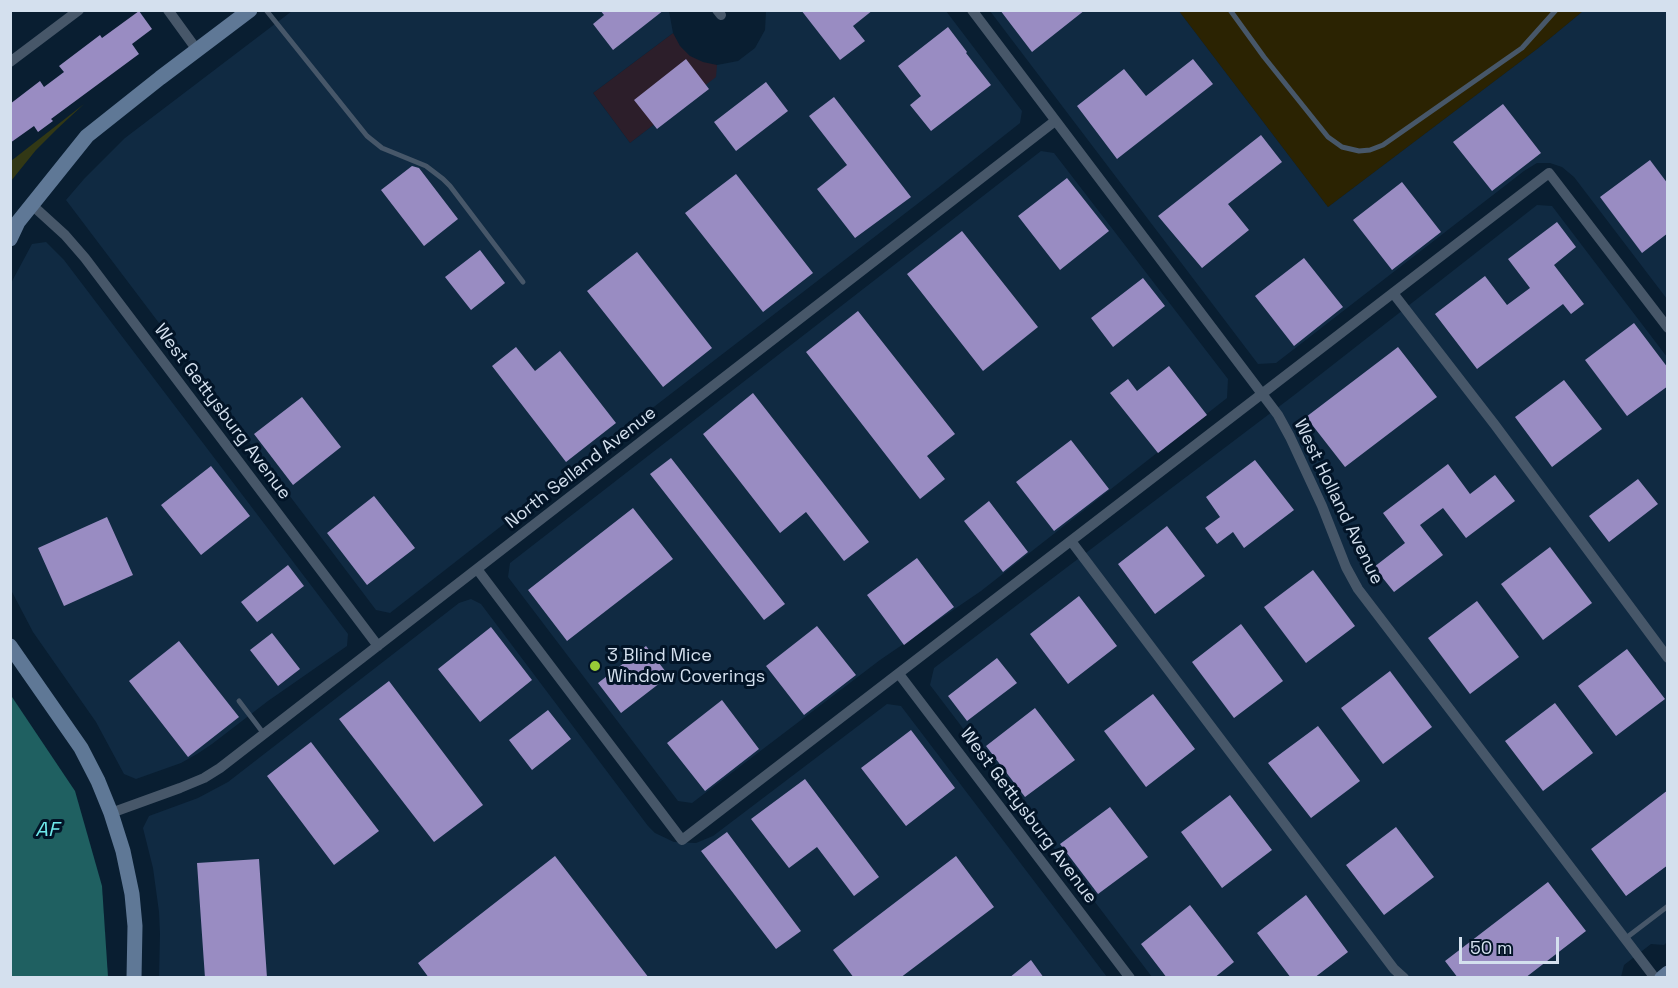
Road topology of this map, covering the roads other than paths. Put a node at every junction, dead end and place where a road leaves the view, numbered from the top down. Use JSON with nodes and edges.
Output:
{"nodes":[{"id":1,"x":79,"y":10,"type":"edge"},
{"id":2,"x":168,"y":10,"type":"edge"},
{"id":3,"x":250,"y":10,"type":"edge"},
{"id":4,"x":266,"y":10,"type":"edge"},
{"id":5,"x":972,"y":10,"type":"edge"},
{"id":6,"x":1230,"y":10,"type":"edge"},
{"id":7,"x":1556,"y":10,"type":"edge"},
{"id":8,"x":197,"y":50,"type":"junction"},
{"id":9,"x":10,"y":62,"type":"edge"},
{"id":10,"x":1055,"y":121,"type":"junction"},
{"id":11,"x":32,"y":205,"type":"junction"},
{"id":12,"x":10,"y":239,"type":"edge"},
{"id":13,"x":523,"y":282,"type":"dead end"},
{"id":14,"x":1393,"y":293,"type":"junction"},
{"id":15,"x":1668,"y":328,"type":"edge"},
{"id":16,"x":1262,"y":394,"type":"junction"},
{"id":17,"x":1071,"y":541,"type":"junction"},
{"id":18,"x":477,"y":569,"type":"junction"},
{"id":19,"x":10,"y":646,"type":"edge"},
{"id":20,"x":378,"y":646,"type":"junction"},
{"id":21,"x":1668,"y":658,"type":"edge"},
{"id":22,"x":899,"y":674,"type":"junction"},
{"id":23,"x":239,"y":701,"type":"dead end"},
{"id":24,"x":264,"y":734,"type":"junction"},
{"id":25,"x":111,"y":813,"type":"junction"},
{"id":26,"x":1668,"y":906,"type":"edge"},
{"id":27,"x":1626,"y":938,"type":"junction"},
{"id":28,"x":1668,"y":973,"type":"edge"},
{"id":29,"x":134,"y":978,"type":"edge"},
{"id":30,"x":1130,"y":978,"type":"edge"},
{"id":31,"x":1404,"y":978,"type":"edge"},
{"id":32,"x":1655,"y":978,"type":"edge"},
{"id":33,"x":1662,"y":978,"type":"edge"}],
"edges":[{"from":1,"to":9,"type":"street"},
{"from":2,"to":8,"type":"street"},
{"from":3,"to":8,"type":"street"},
{"from":4,"to":13,"type":"lane"},
{"from":5,"to":10,"type":"street","name":"West Holland Avenue"},
{"from":6,"to":7,"type":"lane"},
{"from":8,"to":11,"type":"street"},
{"from":10,"to":16,"type":"street","name":"West Holland Avenue"},
{"from":10,"to":18,"type":"street","name":"North Selland Avenue"},
{"from":11,"to":12,"type":"street"},
{"from":11,"to":20,"type":"street","name":"West Gettysburg Avenue"},
{"from":14,"to":15,"type":"street"},
{"from":14,"to":16,"type":"street"},
{"from":14,"to":21,"type":"street"},
{"from":16,"to":17,"type":"street"},
{"from":16,"to":27,"type":"street","name":"West Holland Avenue"},
{"from":17,"to":22,"type":"street"},
{"from":17,"to":31,"type":"street"},
{"from":18,"to":20,"type":"street","name":"North Selland Avenue"},
{"from":18,"to":22,"type":"street"},
{"from":19,"to":25,"type":"street"},
{"from":20,"to":24,"type":"street","name":"North Selland Avenue"},
{"from":22,"to":30,"type":"street","name":"West Gettysburg Avenue"},
{"from":23,"to":24,"type":"lane"},
{"from":24,"to":25,"type":"street","name":"North Selland Avenue"},
{"from":25,"to":29,"type":"street"},
{"from":26,"to":27,"type":"lane"},
{"from":27,"to":32,"type":"street","name":"West Holland Avenue"},
{"from":28,"to":33,"type":"street"}]}
